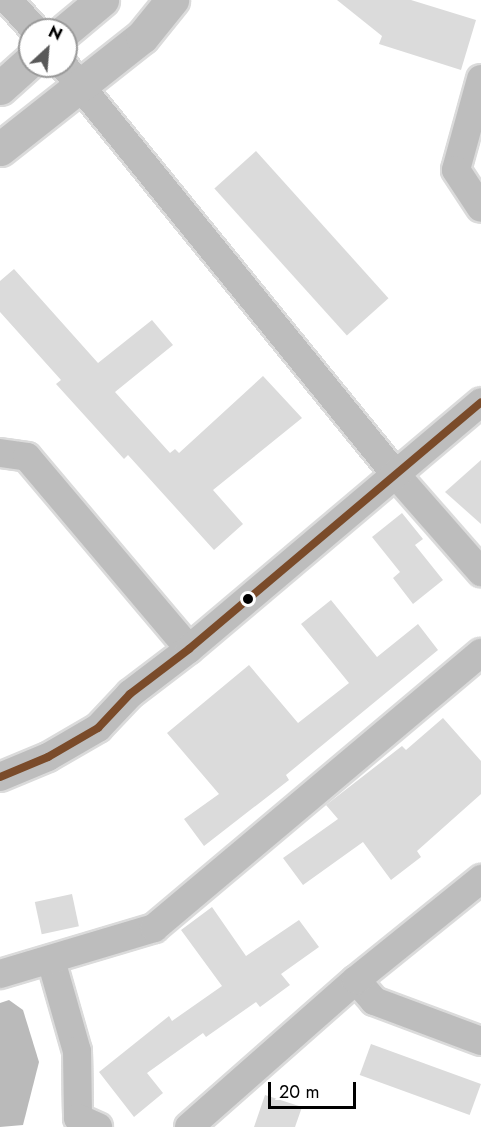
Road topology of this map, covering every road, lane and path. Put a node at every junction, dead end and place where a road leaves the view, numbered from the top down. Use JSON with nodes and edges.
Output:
{"nodes":[{"id":1,"x":8,"y":0,"type":"edge"},
{"id":2,"x":102,"y":0,"type":"edge"},
{"id":3,"x":172,"y":0,"type":"edge"},
{"id":4,"x":24,"y":18,"type":"edge"},
{"id":5,"x":78,"y":20,"type":"edge"},
{"id":6,"x":18,"y":72,"type":"edge"},
{"id":7,"x":78,"y":72,"type":"edge"},
{"id":8,"x":69,"y":78,"type":"edge"},
{"id":9,"x":73,"y":78,"type":"edge"},
{"id":10,"x":481,"y":80,"type":"edge"},
{"id":11,"x":0,"y":88,"type":"edge"},
{"id":12,"x":0,"y":149,"type":"edge"},
{"id":13,"x":481,"y":208,"type":"edge"},
{"id":14,"x":481,"y":402,"type":"edge"},
{"id":15,"x":0,"y":453,"type":"edge"},
{"id":16,"x":397,"y":476,"type":"junction"},
{"id":17,"x":481,"y":572,"type":"edge"},
{"id":18,"x":189,"y":649,"type":"junction"},
{"id":19,"x":481,"y":653,"type":"edge"},
{"id":20,"x":0,"y":777,"type":"edge"},
{"id":21,"x":481,"y":879,"type":"edge"},
{"id":22,"x":51,"y":960,"type":"junction"},
{"id":23,"x":0,"y":974,"type":"edge"},
{"id":24,"x":356,"y":980,"type":"junction"},
{"id":25,"x":481,"y":1041,"type":"edge"},
{"id":26,"x":98,"y":1127,"type":"edge"},
{"id":27,"x":189,"y":1127,"type":"edge"}],
"edges":[{"from":1,"to":4,"type":"street"},
{"from":2,"to":5,"type":"main road"},
{"from":3,"to":7,"type":"main road"},
{"from":6,"to":11,"type":"main road"},
{"from":8,"to":12,"type":"main road"},
{"from":9,"to":16,"type":"street"},
{"from":10,"to":13,"type":"street"},
{"from":14,"to":16,"type":"street"},
{"from":15,"to":18,"type":"street"},
{"from":16,"to":17,"type":"street"},
{"from":16,"to":18,"type":"street"},
{"from":18,"to":20,"type":"street"},
{"from":19,"to":22,"type":"street"},
{"from":21,"to":24,"type":"street"},
{"from":22,"to":23,"type":"street"},
{"from":22,"to":26,"type":"street"},
{"from":24,"to":25,"type":"street"},
{"from":24,"to":27,"type":"street"}]}
